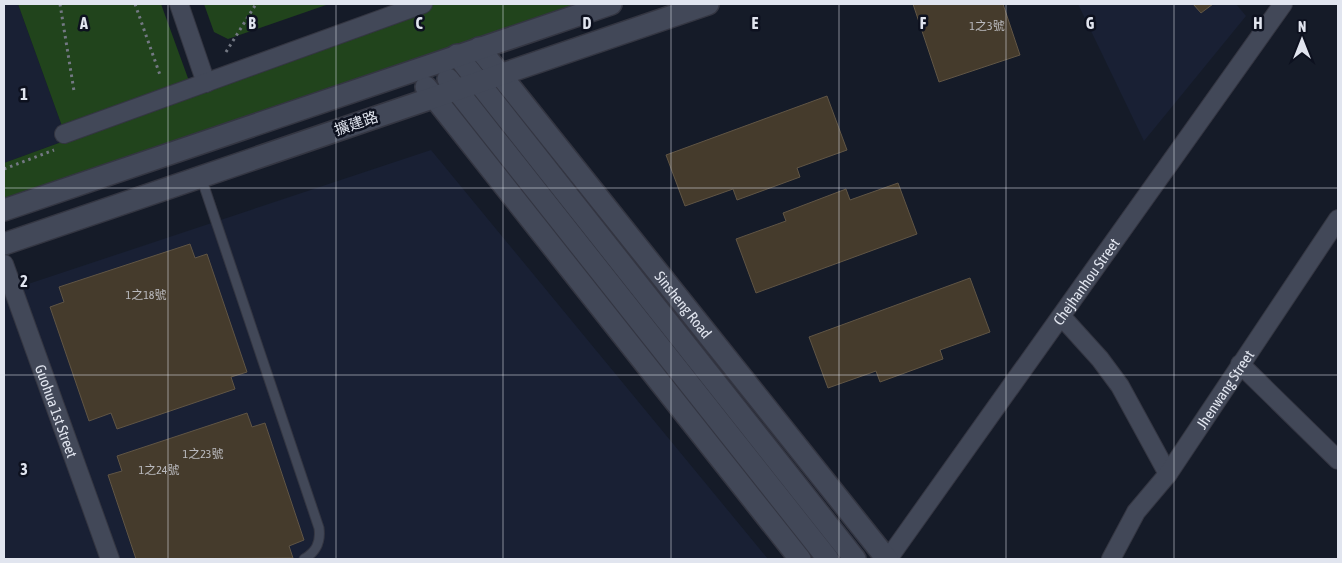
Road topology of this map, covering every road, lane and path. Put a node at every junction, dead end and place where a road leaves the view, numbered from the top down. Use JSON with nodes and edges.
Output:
{"nodes":[{"id":1,"x":60,"y":4,"type":"edge"},
{"id":2,"x":135,"y":4,"type":"edge"},
{"id":3,"x":179,"y":4,"type":"edge"},
{"id":4,"x":256,"y":4,"type":"edge"},
{"id":5,"x":423,"y":4,"type":"edge"},
{"id":6,"x":611,"y":4,"type":"edge"},
{"id":7,"x":708,"y":4,"type":"edge"},
{"id":8,"x":1283,"y":4,"type":"edge"},
{"id":9,"x":479,"y":48,"type":"junction"},
{"id":10,"x":226,"y":52,"type":"dead end"},
{"id":11,"x":457,"y":56,"type":"junction"},
{"id":12,"x":436,"y":63,"type":"junction"},
{"id":13,"x":414,"y":70,"type":"junction"},
{"id":14,"x":500,"y":74,"type":"junction"},
{"id":15,"x":160,"y":75,"type":"dead end"},
{"id":16,"x":476,"y":82,"type":"junction"},
{"id":17,"x":206,"y":83,"type":"junction"},
{"id":18,"x":455,"y":89,"type":"junction"},
{"id":19,"x":74,"y":91,"type":"dead end"},
{"id":20,"x":432,"y":96,"type":"junction"},
{"id":21,"x":64,"y":134,"type":"dead end"},
{"id":22,"x":201,"y":176,"type":"junction"},
{"id":23,"x":4,"y":210,"type":"edge"},
{"id":24,"x":1338,"y":219,"type":"edge"},
{"id":25,"x":4,"y":244,"type":"edge"},
{"id":26,"x":4,"y":264,"type":"edge"},
{"id":27,"x":1062,"y":317,"type":"junction"},
{"id":28,"x":1240,"y":364,"type":"junction"},
{"id":29,"x":1338,"y":460,"type":"edge"},
{"id":30,"x":1168,"y":474,"type":"junction"},
{"id":31,"x":110,"y":559,"type":"edge"},
{"id":32,"x":304,"y":559,"type":"edge"},
{"id":33,"x":800,"y":559,"type":"edge"},
{"id":34,"x":828,"y":559,"type":"edge"},
{"id":35,"x":855,"y":559,"type":"edge"},
{"id":36,"x":887,"y":559,"type":"edge"},
{"id":37,"x":1111,"y":559,"type":"edge"}],
"edges":[{"from":1,"to":19,"type":"path"},
{"from":2,"to":15,"type":"path"},
{"from":3,"to":17,"type":"street"},
{"from":4,"to":10,"type":"path"},
{"from":5,"to":17,"type":"street"},
{"from":6,"to":9,"type":"street","name":"擴建路"},
{"from":7,"to":14,"type":"street","name":"擴建路"},
{"from":8,"to":27,"type":"street","name":"Chejhanhou Street"},
{"from":9,"to":11,"type":"street","name":"擴建路"},
{"from":9,"to":14,"type":"street","name":"Sinsheng Road"},
{"from":11,"to":12,"type":"street","name":"擴建路"},
{"from":11,"to":16,"type":"street","name":"Sinsheng Road"},
{"from":12,"to":13,"type":"street","name":"擴建路"},
{"from":12,"to":18,"type":"street"},
{"from":13,"to":20,"type":"street"},
{"from":13,"to":23,"type":"street","name":"擴建路"},
{"from":14,"to":16,"type":"street","name":"擴建路"},
{"from":14,"to":36,"type":"street","name":"Sinsheng Road"},
{"from":16,"to":18,"type":"street","name":"擴建路"},
{"from":16,"to":35,"type":"street","name":"Sinsheng Road"},
{"from":17,"to":21,"type":"street"},
{"from":18,"to":20,"type":"street","name":"擴建路"},
{"from":18,"to":34,"type":"street"},
{"from":20,"to":22,"type":"street","name":"擴建路"},
{"from":20,"to":33,"type":"street"},
{"from":22,"to":25,"type":"street","name":"擴建路"},
{"from":22,"to":32,"type":"lane"},
{"from":24,"to":28,"type":"street","name":"Jhenwang Street"},
{"from":26,"to":31,"type":"street","name":"Guohua 1st Street"},
{"from":27,"to":30,"type":"street"},
{"from":27,"to":36,"type":"street","name":"Chejhanhou Street"},
{"from":28,"to":29,"type":"street"},
{"from":28,"to":30,"type":"street","name":"Jhenwang Street"},
{"from":30,"to":37,"type":"street","name":"Jhenwang Street"}]}
